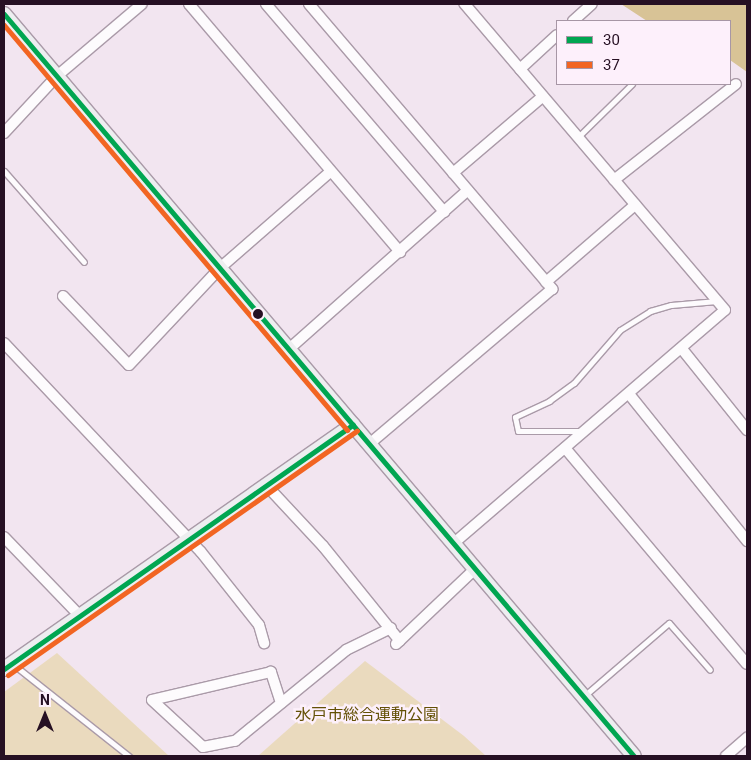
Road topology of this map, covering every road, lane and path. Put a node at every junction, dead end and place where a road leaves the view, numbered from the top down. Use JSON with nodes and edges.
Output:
{"nodes":[{"id":1,"x":142,"y":4,"type":"edge"},
{"id":2,"x":188,"y":4,"type":"edge"},
{"id":3,"x":266,"y":4,"type":"edge"},
{"id":4,"x":309,"y":4,"type":"edge"},
{"id":5,"x":465,"y":4,"type":"edge"},
{"id":6,"x":592,"y":4,"type":"edge"},
{"id":7,"x":4,"y":14,"type":"edge"},
{"id":8,"x":574,"y":20,"type":"edge"},
{"id":9,"x":556,"y":37,"type":"edge"},
{"id":10,"x":520,"y":69,"type":"junction"},
{"id":11,"x":57,"y":76,"type":"junction"},
{"id":12,"x":736,"y":84,"type":"dead end"},
{"id":13,"x":631,"y":85,"type":"edge"},
{"id":14,"x":543,"y":96,"type":"junction"},
{"id":15,"x":4,"y":133,"type":"edge"},
{"id":16,"x":577,"y":137,"type":"junction"},
{"id":17,"x":4,"y":171,"type":"edge"},
{"id":18,"x":330,"y":172,"type":"junction"},
{"id":19,"x":453,"y":173,"type":"junction"},
{"id":20,"x":614,"y":180,"type":"junction"},
{"id":21,"x":468,"y":190,"type":"junction"},
{"id":22,"x":635,"y":205,"type":"junction"},
{"id":23,"x":444,"y":212,"type":"junction"},
{"id":24,"x":400,"y":252,"type":"junction"},
{"id":25,"x":84,"y":262,"type":"dead end"},
{"id":26,"x":220,"y":268,"type":"junction"},
{"id":27,"x":546,"y":282,"type":"junction"},
{"id":28,"x":63,"y":296,"type":"dead end"},
{"id":29,"x":718,"y":301,"type":"junction"},
{"id":30,"x":4,"y":343,"type":"edge"},
{"id":31,"x":289,"y":349,"type":"junction"},
{"id":32,"x":682,"y":349,"type":"junction"},
{"id":33,"x":629,"y":394,"type":"junction"},
{"id":34,"x":353,"y":425,"type":"junction"},
{"id":35,"x":747,"y":430,"type":"edge"},
{"id":36,"x":585,"y":431,"type":"junction"},
{"id":37,"x":369,"y":444,"type":"junction"},
{"id":38,"x":565,"y":448,"type":"junction"},
{"id":39,"x":266,"y":486,"type":"junction"},
{"id":40,"x":4,"y":537,"type":"edge"},
{"id":41,"x":189,"y":540,"type":"junction"},
{"id":42,"x":747,"y":541,"type":"edge"},
{"id":43,"x":454,"y":543,"type":"junction"},
{"id":44,"x":475,"y":569,"type":"junction"},
{"id":45,"x":80,"y":616,"type":"junction"},
{"id":46,"x":391,"y":628,"type":"junction"},
{"id":47,"x":264,"y":643,"type":"dead end"},
{"id":48,"x":747,"y":664,"type":"edge"},
{"id":49,"x":8,"y":666,"type":"edge"},
{"id":50,"x":710,"y":670,"type":"dead end"},
{"id":51,"x":583,"y":696,"type":"junction"},
{"id":52,"x":282,"y":703,"type":"junction"},
{"id":53,"x":747,"y":738,"type":"edge"},
{"id":54,"x":129,"y":756,"type":"edge"},
{"id":55,"x":634,"y":756,"type":"edge"},
{"id":56,"x":726,"y":756,"type":"edge"}],
"edges":[{"from":1,"to":11,"type":"street"},
{"from":2,"to":18,"type":"street"},
{"from":3,"to":23,"type":"street"},
{"from":4,"to":19,"type":"street"},
{"from":5,"to":10,"type":"street"},
{"from":6,"to":8,"type":"street"},
{"from":7,"to":11,"type":"street"},
{"from":9,"to":10,"type":"street"},
{"from":10,"to":14,"type":"street"},
{"from":11,"to":15,"type":"street"},
{"from":11,"to":26,"type":"street"},
{"from":12,"to":20,"type":"street"},
{"from":13,"to":16,"type":"lane"},
{"from":14,"to":16,"type":"street"},
{"from":14,"to":19,"type":"street"},
{"from":16,"to":20,"type":"street"},
{"from":17,"to":25,"type":"lane"},
{"from":18,"to":24,"type":"street"},
{"from":18,"to":26,"type":"street"},
{"from":19,"to":21,"type":"street"},
{"from":20,"to":22,"type":"street"},
{"from":21,"to":23,"type":"street"},
{"from":21,"to":27,"type":"street"},
{"from":22,"to":27,"type":"street"},
{"from":22,"to":29,"type":"street"},
{"from":23,"to":24,"type":"street"},
{"from":24,"to":31,"type":"street"},
{"from":26,"to":28,"type":"street"},
{"from":26,"to":31,"type":"street"},
{"from":27,"to":37,"type":"street"},
{"from":29,"to":32,"type":"street"},
{"from":29,"to":36,"type":"lane"},
{"from":30,"to":41,"type":"street"},
{"from":31,"to":34,"type":"street"},
{"from":32,"to":33,"type":"street"},
{"from":32,"to":35,"type":"street"},
{"from":33,"to":36,"type":"street"},
{"from":33,"to":42,"type":"street"},
{"from":34,"to":37,"type":"street"},
{"from":34,"to":39,"type":"street"},
{"from":36,"to":38,"type":"street"},
{"from":37,"to":43,"type":"street"},
{"from":38,"to":43,"type":"street"},
{"from":38,"to":48,"type":"street"},
{"from":39,"to":41,"type":"street"},
{"from":39,"to":46,"type":"street"},
{"from":40,"to":45,"type":"street"},
{"from":41,"to":45,"type":"street"},
{"from":41,"to":47,"type":"street"},
{"from":43,"to":44,"type":"street"},
{"from":44,"to":46,"type":"street"},
{"from":44,"to":51,"type":"street"},
{"from":45,"to":49,"type":"street"},
{"from":46,"to":52,"type":"street"},
{"from":49,"to":54,"type":"lane"},
{"from":50,"to":51,"type":"lane"},
{"from":51,"to":55,"type":"street"},
{"from":52,"to":52,"type":"street"},
{"from":53,"to":56,"type":"street"}]}
